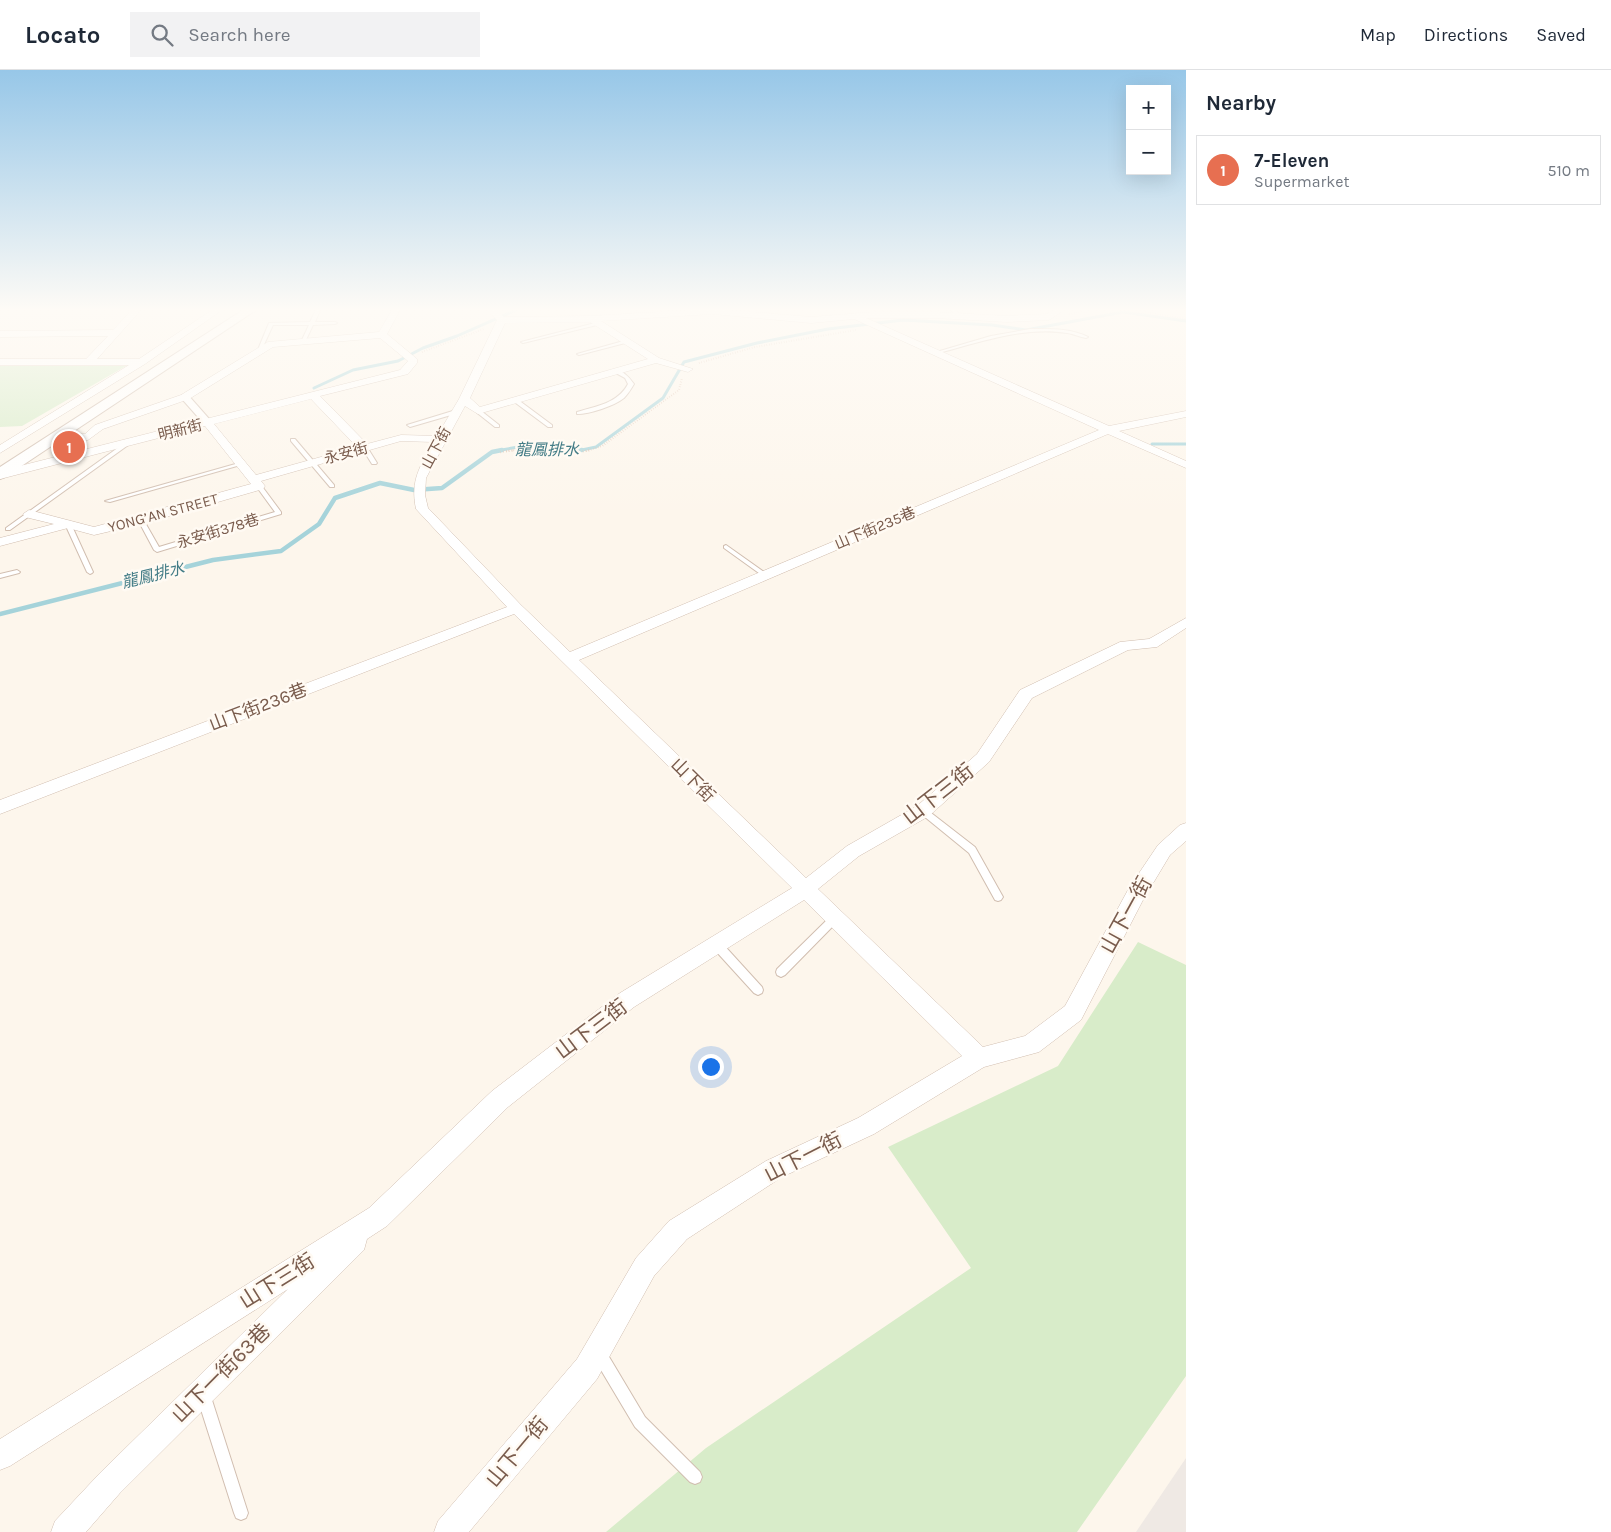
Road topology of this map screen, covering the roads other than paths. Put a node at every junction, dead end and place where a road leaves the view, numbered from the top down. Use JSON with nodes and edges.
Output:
{"nodes":[{"id":1,"x":115,"y":378,"type":"edge"},
{"id":2,"x":131,"y":378,"type":"edge"},
{"id":3,"x":146,"y":378,"type":"edge"},
{"id":4,"x":215,"y":378,"type":"edge"},
{"id":5,"x":381,"y":378,"type":"edge"},
{"id":6,"x":473,"y":378,"type":"edge"},
{"id":7,"x":591,"y":378,"type":"edge"},
{"id":8,"x":628,"y":378,"type":"edge"},
{"id":9,"x":991,"y":378,"type":"edge"},
{"id":10,"x":314,"y":396,"type":"junction"},
{"id":11,"x":185,"y":397,"type":"junction"},
{"id":12,"x":464,"y":399,"type":"junction"},
{"id":13,"x":515,"y":400,"type":"junction"},
{"id":14,"x":478,"y":410,"type":"junction"},
{"id":15,"x":456,"y":412,"type":"junction"},
{"id":16,"x":579,"y":413,"type":"dead end"},
{"id":17,"x":1186,"y":414,"type":"edge"},
{"id":18,"x":208,"y":423,"type":"junction"},
{"id":19,"x":410,"y":425,"type":"dead end"},
{"id":20,"x":497,"y":426,"type":"dead end"},
{"id":21,"x":550,"y":426,"type":"dead end"},
{"id":22,"x":1108,"y":430,"type":"junction"},
{"id":23,"x":0,"y":436,"type":"edge"},
{"id":24,"x":22,"y":436,"type":"junction"},
{"id":25,"x":88,"y":437,"type":"junction"},
{"id":26,"x":54,"y":438,"type":"junction"},
{"id":27,"x":440,"y":439,"type":"junction"},
{"id":28,"x":293,"y":440,"type":"dead end"},
{"id":29,"x":128,"y":443,"type":"junction"},
{"id":30,"x":365,"y":448,"type":"junction"},
{"id":31,"x":0,"y":450,"type":"edge"},
{"id":32,"x":312,"y":462,"type":"junction"},
{"id":33,"x":0,"y":463,"type":"edge"},
{"id":34,"x":374,"y":463,"type":"dead end"},
{"id":35,"x":241,"y":464,"type":"junction"},
{"id":36,"x":1186,"y":465,"type":"edge"},
{"id":37,"x":0,"y":474,"type":"edge"},
{"id":38,"x":256,"y":482,"type":"junction"},
{"id":39,"x":332,"y":486,"type":"dead end"},
{"id":40,"x":108,"y":501,"type":"dead end"},
{"id":41,"x":29,"y":514,"type":"junction"},
{"id":42,"x":141,"y":520,"type":"junction"},
{"id":43,"x":68,"y":524,"type":"junction"},
{"id":44,"x":8,"y":529,"type":"dead end"},
{"id":45,"x":0,"y":542,"type":"edge"},
{"id":46,"x":726,"y":547,"type":"dead end"},
{"id":47,"x":18,"y":572,"type":"dead end"},
{"id":48,"x":90,"y":572,"type":"dead end"},
{"id":49,"x":765,"y":575,"type":"junction"},
{"id":50,"x":0,"y":576,"type":"edge"},
{"id":51,"x":516,"y":608,"type":"junction"},
{"id":52,"x":1186,"y":622,"type":"edge"},
{"id":53,"x":570,"y":658,"type":"junction"},
{"id":54,"x":0,"y":807,"type":"edge"},
{"id":55,"x":923,"y":811,"type":"junction"},
{"id":56,"x":1186,"y":830,"type":"edge"},
{"id":57,"x":804,"y":890,"type":"junction"},
{"id":58,"x":998,"y":897,"type":"dead end"},
{"id":59,"x":835,"y":918,"type":"junction"},
{"id":60,"x":717,"y":944,"type":"junction"},
{"id":61,"x":781,"y":972,"type":"dead end"},
{"id":62,"x":758,"y":990,"type":"dead end"},
{"id":63,"x":979,"y":1058,"type":"junction"},
{"id":64,"x":378,"y":1217,"type":"junction"},
{"id":65,"x":597,"y":1351,"type":"junction"},
{"id":66,"x":202,"y":1392,"type":"junction"},
{"id":67,"x":0,"y":1456,"type":"edge"},
{"id":68,"x":695,"y":1477,"type":"dead end"},
{"id":69,"x":241,"y":1512,"type":"dead end"},
{"id":70,"x":66,"y":1532,"type":"edge"},
{"id":71,"x":448,"y":1532,"type":"edge"}],
"edges":[{"from":1,"to":24,"type":"street"},
{"from":2,"to":33,"type":"street"},
{"from":3,"to":26,"type":"street"},
{"from":4,"to":11,"type":"street"},
{"from":5,"to":10,"type":"street","name":"明新街"},
{"from":6,"to":12,"type":"street","name":"山下街"},
{"from":7,"to":13,"type":"street"},
{"from":8,"to":16,"type":"lane"},
{"from":9,"to":22,"type":"street"},
{"from":10,"to":18,"type":"street","name":"明新街"},
{"from":10,"to":30,"type":"street"},
{"from":11,"to":18,"type":"street"},
{"from":11,"to":25,"type":"street"},
{"from":12,"to":14,"type":"street"},
{"from":12,"to":15,"type":"street","name":"山下街"},
{"from":13,"to":14,"type":"street"},
{"from":13,"to":21,"type":"lane"},
{"from":14,"to":20,"type":"lane"},
{"from":15,"to":19,"type":"lane"},
{"from":15,"to":27,"type":"street","name":"山下街"},
{"from":17,"to":22,"type":"street","name":"山下街235巷"},
{"from":18,"to":29,"type":"street","name":"明新街"},
{"from":18,"to":35,"type":"street"},
{"from":22,"to":36,"type":"street"},
{"from":22,"to":49,"type":"street","name":"山下街235巷"},
{"from":23,"to":24,"type":"street"},
{"from":24,"to":31,"type":"street"},
{"from":25,"to":26,"type":"street"},
{"from":25,"to":29,"type":"street"},
{"from":26,"to":37,"type":"street"},
{"from":27,"to":30,"type":"street","name":"永安街"},
{"from":27,"to":51,"type":"street","name":"山下街"},
{"from":28,"to":32,"type":"lane"},
{"from":29,"to":37,"type":"street","name":"明新街"},
{"from":29,"to":41,"type":"lane"},
{"from":30,"to":32,"type":"street","name":"永安街"},
{"from":30,"to":34,"type":"lane"},
{"from":32,"to":38,"type":"street","name":"永安街"},
{"from":32,"to":39,"type":"lane"},
{"from":35,"to":38,"type":"street"},
{"from":35,"to":40,"type":"lane"},
{"from":38,"to":42,"type":"street","name":"YONG’AN STREET"},
{"from":38,"to":42,"type":"lane","name":"永安街378巷"},
{"from":41,"to":43,"type":"street"},
{"from":41,"to":44,"type":"lane"},
{"from":42,"to":43,"type":"street","name":"YONG’AN STREET"},
{"from":43,"to":45,"type":"street","name":"YONG’AN STREET"},
{"from":43,"to":48,"type":"lane"},
{"from":46,"to":49,"type":"lane"},
{"from":47,"to":50,"type":"lane"},
{"from":49,"to":53,"type":"street","name":"山下街235巷"},
{"from":51,"to":53,"type":"street","name":"山下街"},
{"from":51,"to":54,"type":"street","name":"山下街236巷"},
{"from":52,"to":55,"type":"street","name":"山下三街"},
{"from":53,"to":57,"type":"street","name":"山下街"},
{"from":55,"to":57,"type":"street","name":"山下三街"},
{"from":55,"to":58,"type":"lane"},
{"from":56,"to":63,"type":"street","name":"山下一街"},
{"from":57,"to":59,"type":"street","name":"山下街"},
{"from":57,"to":60,"type":"street","name":"山下三街"},
{"from":59,"to":61,"type":"lane"},
{"from":59,"to":63,"type":"street","name":"山下街"},
{"from":60,"to":62,"type":"lane"},
{"from":60,"to":64,"type":"street","name":"山下三街"},
{"from":63,"to":65,"type":"street","name":"山下一街"},
{"from":64,"to":66,"type":"street","name":"山下一街63巷"},
{"from":64,"to":67,"type":"street","name":"山下三街"},
{"from":65,"to":68,"type":"lane"},
{"from":65,"to":71,"type":"street","name":"山下一街"},
{"from":66,"to":69,"type":"lane"},
{"from":66,"to":70,"type":"street","name":"山下一街63巷"}]}
